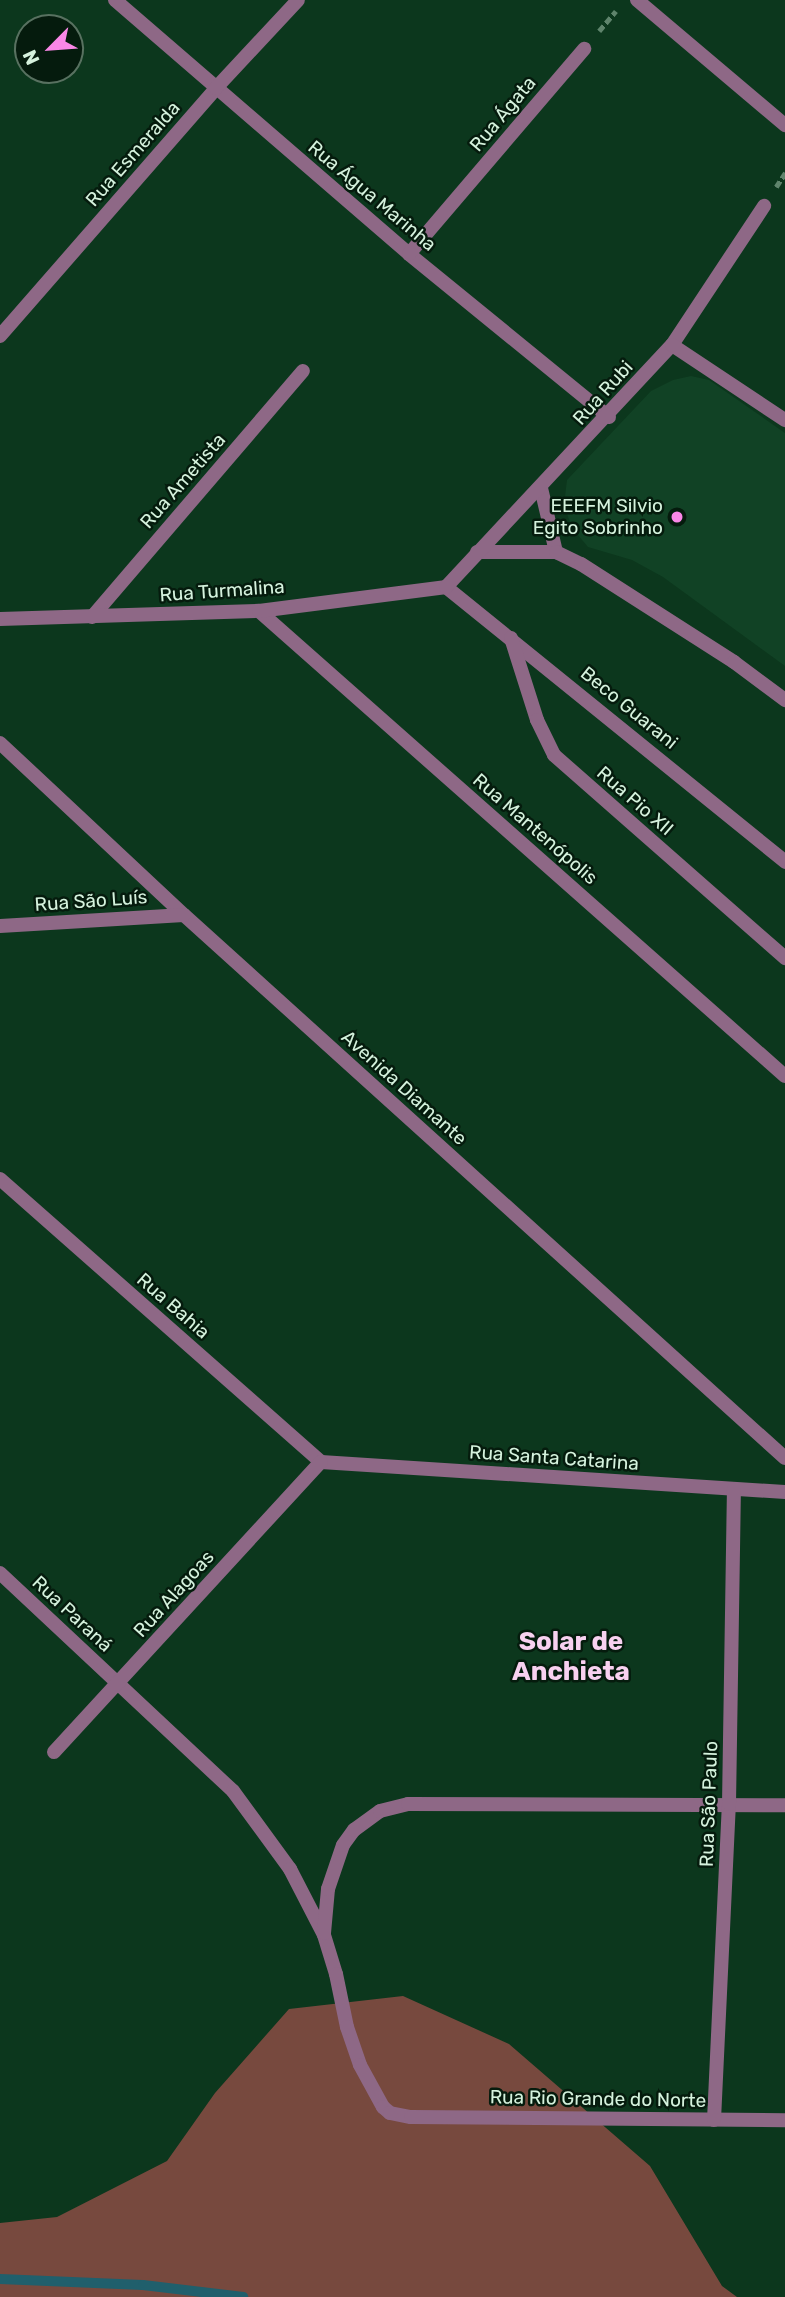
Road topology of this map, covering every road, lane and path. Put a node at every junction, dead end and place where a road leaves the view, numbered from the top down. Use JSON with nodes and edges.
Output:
{"nodes":[{"id":1,"x":115,"y":0,"type":"edge"},
{"id":2,"x":298,"y":0,"type":"edge"},
{"id":3,"x":637,"y":0,"type":"edge"},
{"id":4,"x":617,"y":10,"type":"dead end"},
{"id":5,"x":584,"y":49,"type":"joint"},
{"id":6,"x":216,"y":88,"type":"junction"},
{"id":7,"x":785,"y":125,"type":"edge"},
{"id":8,"x":764,"y":206,"type":"dead end"},
{"id":9,"x":409,"y":254,"type":"junction"},
{"id":10,"x":0,"y":337,"type":"edge"},
{"id":11,"x":672,"y":345,"type":"junction"},
{"id":12,"x":303,"y":371,"type":"dead end"},
{"id":13,"x":609,"y":417,"type":"junction"},
{"id":14,"x":785,"y":420,"type":"edge"},
{"id":15,"x":541,"y":488,"type":"junction"},
{"id":16,"x":477,"y":552,"type":"junction"},
{"id":17,"x":556,"y":552,"type":"junction"},
{"id":18,"x":446,"y":587,"type":"junction"},
{"id":19,"x":258,"y":611,"type":"junction"},
{"id":20,"x":92,"y":617,"type":"junction"},
{"id":21,"x":0,"y":619,"type":"edge"},
{"id":22,"x":511,"y":638,"type":"junction"},
{"id":23,"x":785,"y":700,"type":"edge"},
{"id":24,"x":0,"y":743,"type":"edge"},
{"id":25,"x":785,"y":862,"type":"edge"},
{"id":26,"x":184,"y":915,"type":"junction"},
{"id":27,"x":0,"y":926,"type":"edge"},
{"id":28,"x":785,"y":958,"type":"edge"},
{"id":29,"x":785,"y":1076,"type":"edge"},
{"id":30,"x":0,"y":1179,"type":"edge"},
{"id":31,"x":785,"y":1458,"type":"edge"},
{"id":32,"x":321,"y":1462,"type":"junction"},
{"id":33,"x":734,"y":1489,"type":"junction"},
{"id":34,"x":785,"y":1492,"type":"edge"},
{"id":35,"x":0,"y":1573,"type":"edge"},
{"id":36,"x":118,"y":1683,"type":"junction"},
{"id":37,"x":54,"y":1752,"type":"dead end"},
{"id":38,"x":729,"y":1804,"type":"junction"},
{"id":39,"x":785,"y":1805,"type":"edge"},
{"id":40,"x":324,"y":1936,"type":"junction"},
{"id":41,"x":714,"y":2120,"type":"junction"},
{"id":42,"x":785,"y":2120,"type":"edge"}],
"edges":[{"from":1,"to":6,"type":"street","name":"Rua Água Marinha"},
{"from":2,"to":6,"type":"street","name":"Rua Esmeralda"},
{"from":3,"to":7,"type":"street"},
{"from":4,"to":5,"type":"path"},
{"from":5,"to":9,"type":"street","name":"Rua Ágata"},
{"from":6,"to":9,"type":"street","name":"Rua Água Marinha"},
{"from":6,"to":10,"type":"street","name":"Rua Esmeralda"},
{"from":8,"to":11,"type":"street","name":"Rua Rubi"},
{"from":9,"to":13,"type":"street","name":"Rua Água Marinha"},
{"from":11,"to":13,"type":"street","name":"Rua Rubi"},
{"from":11,"to":14,"type":"street"},
{"from":12,"to":20,"type":"street","name":"Rua Ametista"},
{"from":13,"to":15,"type":"street","name":"Rua Rubi"},
{"from":15,"to":16,"type":"street","name":"Rua Rubi"},
{"from":15,"to":17,"type":"street"},
{"from":16,"to":17,"type":"street"},
{"from":16,"to":18,"type":"street","name":"Rua Rubi"},
{"from":17,"to":23,"type":"street"},
{"from":18,"to":19,"type":"street","name":"Rua Turmalina"},
{"from":18,"to":22,"type":"street","name":"Beco Guarani"},
{"from":19,"to":20,"type":"street","name":"Rua Turmalina"},
{"from":19,"to":29,"type":"street","name":"Rua Mantenópolis"},
{"from":20,"to":21,"type":"street","name":"Rua Turmalina"},
{"from":22,"to":25,"type":"street","name":"Beco Guarani"},
{"from":22,"to":28,"type":"street","name":"Rua Pio XII"},
{"from":24,"to":26,"type":"street","name":"Avenida Diamante"},
{"from":26,"to":27,"type":"street","name":"Rua São Luís"},
{"from":26,"to":31,"type":"street","name":"Avenida Diamante"},
{"from":30,"to":32,"type":"street","name":"Rua Bahia"},
{"from":32,"to":33,"type":"street","name":"Rua Santa Catarina"},
{"from":32,"to":36,"type":"street","name":"Rua Alagoas"},
{"from":33,"to":34,"type":"street","name":"Rua Santa Catarina"},
{"from":33,"to":38,"type":"street","name":"Rua São Paulo"},
{"from":35,"to":36,"type":"street","name":"Rua Paraná"},
{"from":36,"to":37,"type":"street","name":"Rua Alagoas"},
{"from":36,"to":40,"type":"street","name":"Rua Paraná"},
{"from":38,"to":39,"type":"street"},
{"from":38,"to":40,"type":"street"},
{"from":38,"to":41,"type":"street","name":"Rua São Paulo"},
{"from":40,"to":41,"type":"street","name":"Rua Rio Grande do Norte"},
{"from":41,"to":42,"type":"street","name":"Rua Rio Grande do Norte"}]}
